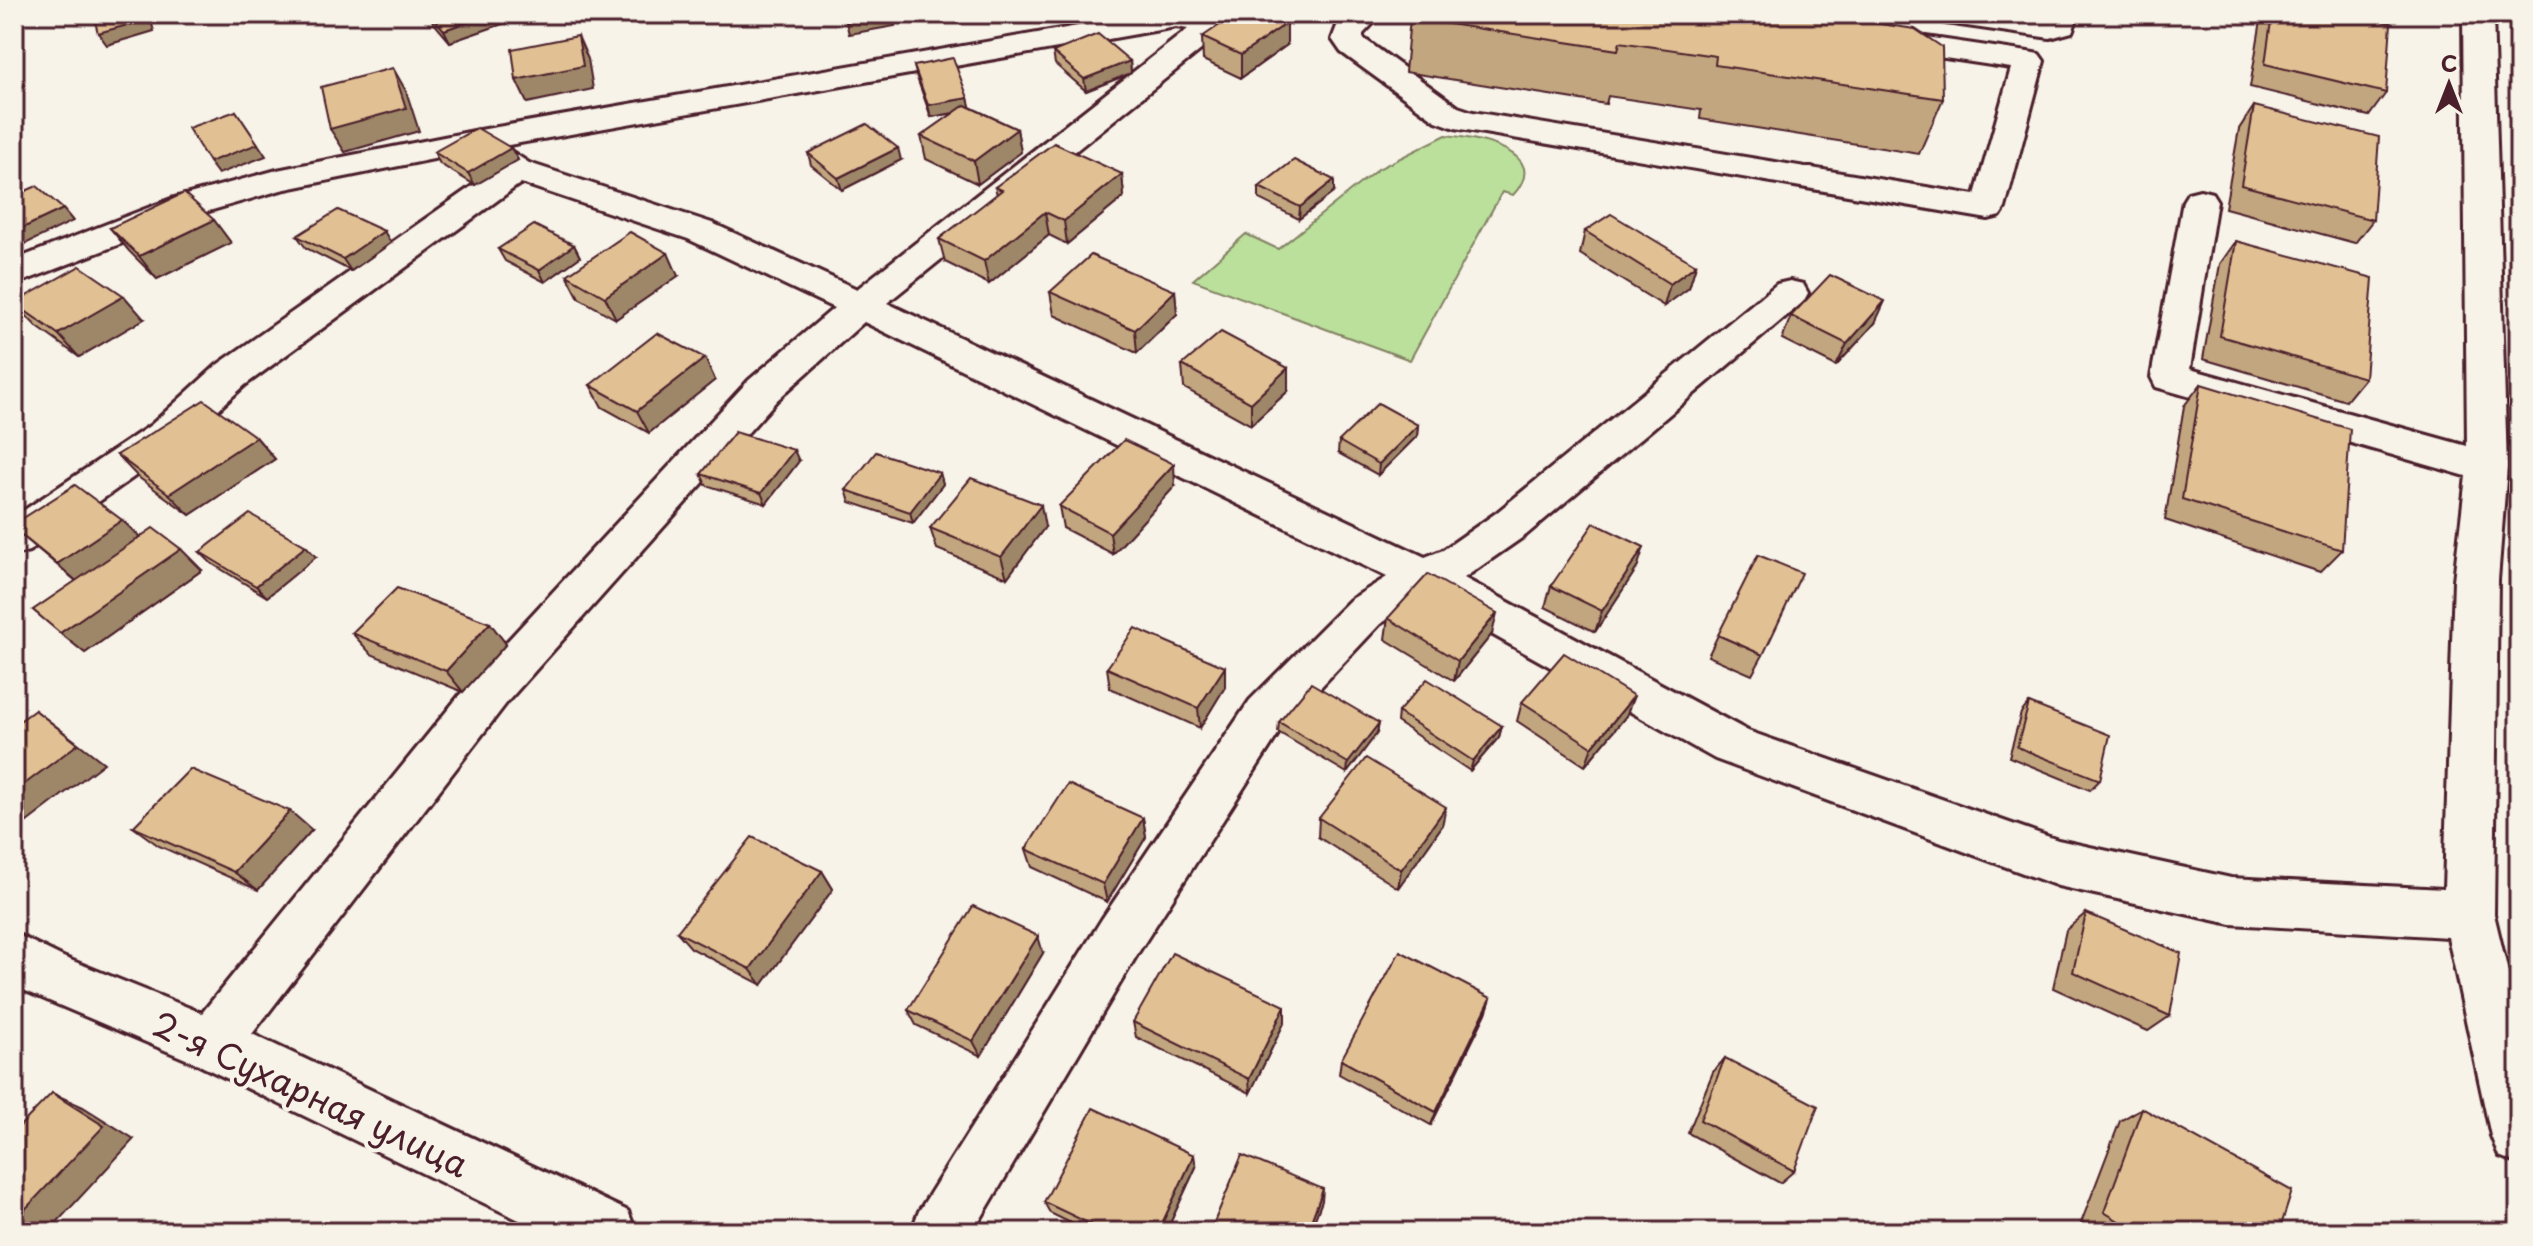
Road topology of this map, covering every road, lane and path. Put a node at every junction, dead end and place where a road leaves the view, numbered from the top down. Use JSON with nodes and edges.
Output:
{"nodes":[{"id":1,"x":1367,"y":14,"type":"edge"},
{"id":2,"x":1946,"y":14,"type":"edge"},
{"id":3,"x":2064,"y":14,"type":"edge"},
{"id":4,"x":2478,"y":14,"type":"edge"},
{"id":5,"x":2037,"y":27,"type":"junction"},
{"id":6,"x":1854,"y":35,"type":"edge"},
{"id":7,"x":2028,"y":61,"type":"junction"},
{"id":8,"x":474,"y":141,"type":"junction"},
{"id":9,"x":517,"y":170,"type":"junction"},
{"id":10,"x":2200,"y":201,"type":"dead end"},
{"id":11,"x":14,"y":273,"type":"edge"},
{"id":12,"x":1790,"y":293,"type":"dead end"},
{"id":13,"x":860,"y":305,"type":"junction"},
{"id":14,"x":2487,"y":467,"type":"junction"},
{"id":15,"x":14,"y":539,"type":"edge"},
{"id":16,"x":1424,"y":576,"type":"junction"},
{"id":17,"x":2469,"y":914,"type":"junction"},
{"id":18,"x":14,"y":958,"type":"edge"},
{"id":19,"x":212,"y":1043,"type":"junction"},
{"id":20,"x":2519,"y":1136,"type":"edge"},
{"id":21,"x":607,"y":1232,"type":"edge"},
{"id":22,"x":940,"y":1232,"type":"edge"}],
"edges":[{"from":1,"to":7,"type":"street"},
{"from":2,"to":5,"type":"street"},
{"from":3,"to":5,"type":"street"},
{"from":4,"to":14,"type":"street"},
{"from":5,"to":7,"type":"street"},
{"from":6,"to":7,"type":"street"},
{"from":8,"to":9,"type":"street"},
{"from":8,"to":11,"type":"street"},
{"from":8,"to":13,"type":"street"},
{"from":9,"to":13,"type":"street"},
{"from":9,"to":15,"type":"street"},
{"from":10,"to":14,"type":"street"},
{"from":12,"to":16,"type":"street"},
{"from":13,"to":16,"type":"street"},
{"from":13,"to":19,"type":"street"},
{"from":14,"to":17,"type":"street"},
{"from":16,"to":17,"type":"street"},
{"from":16,"to":22,"type":"street"},
{"from":17,"to":20,"type":"street"},
{"from":18,"to":19,"type":"street","name":"2-я Сухарная улица"},
{"from":19,"to":21,"type":"street","name":"2-я Сухарная улица"}]}
